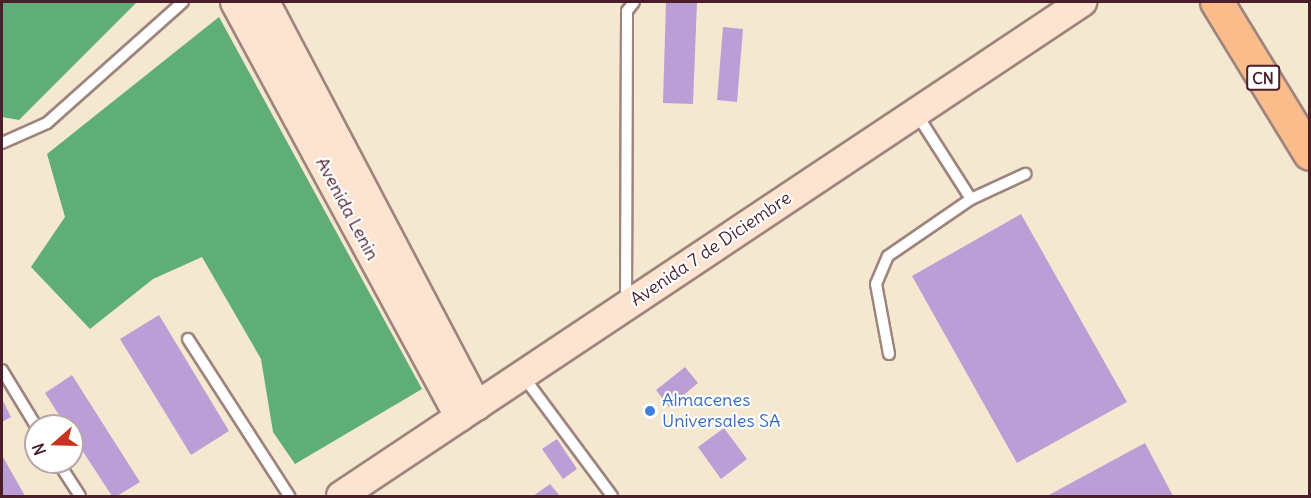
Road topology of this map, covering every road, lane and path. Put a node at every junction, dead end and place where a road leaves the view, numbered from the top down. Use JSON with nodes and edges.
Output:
{"nodes":[{"id":1,"x":183,"y":2,"type":"edge"},
{"id":2,"x":235,"y":2,"type":"edge"},
{"id":3,"x":265,"y":2,"type":"edge"},
{"id":4,"x":634,"y":2,"type":"edge"},
{"id":5,"x":1082,"y":2,"type":"edge"},
{"id":6,"x":1217,"y":2,"type":"edge"},
{"id":7,"x":916,"y":112,"type":"junction"},
{"id":8,"x":2,"y":143,"type":"edge"},
{"id":9,"x":1310,"y":154,"type":"edge"},
{"id":10,"x":1025,"y":174,"type":"dead end"},
{"id":11,"x":971,"y":199,"type":"junction"},
{"id":12,"x":626,"y":306,"type":"junction"},
{"id":13,"x":188,"y":339,"type":"dead end"},
{"id":14,"x":889,"y":354,"type":"dead end"},
{"id":15,"x":2,"y":370,"type":"edge"},
{"id":16,"x":522,"y":375,"type":"junction"},
{"id":17,"x":468,"y":412,"type":"junction"},
{"id":18,"x":29,"y":414,"type":"edge"},
{"id":19,"x":66,"y":474,"type":"edge"},
{"id":20,"x":80,"y":496,"type":"edge"},
{"id":21,"x":289,"y":496,"type":"edge"},
{"id":22,"x":341,"y":496,"type":"edge"},
{"id":23,"x":612,"y":496,"type":"edge"}],
"edges":[{"from":1,"to":8,"type":"lane"},
{"from":2,"to":17,"type":"main road","name":"Avenida Lenin"},
{"from":3,"to":17,"type":"main road","name":"Avenida Lenin"},
{"from":4,"to":12,"type":"lane"},
{"from":5,"to":7,"type":"main road","name":"Avenida 7 de Diciembre"},
{"from":6,"to":9,"type":"main road","number":"CN"},
{"from":7,"to":11,"type":"lane"},
{"from":7,"to":12,"type":"main road","name":"Avenida 7 de Diciembre"},
{"from":10,"to":11,"type":"lane"},
{"from":11,"to":14,"type":"lane"},
{"from":12,"to":16,"type":"main road","name":"Avenida 7 de Diciembre"},
{"from":13,"to":21,"type":"lane"},
{"from":15,"to":18,"type":"lane"},
{"from":16,"to":17,"type":"main road","name":"Avenida 7 de Diciembre"},
{"from":16,"to":23,"type":"lane"},
{"from":17,"to":22,"type":"main road","name":"Avenida 7 de Diciembre"},
{"from":19,"to":20,"type":"lane"}]}
